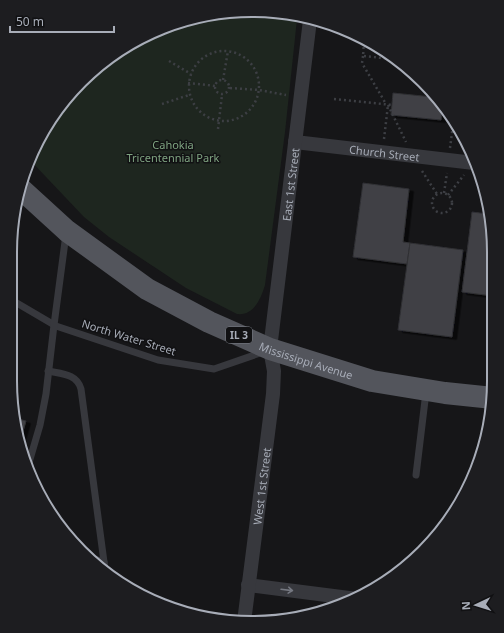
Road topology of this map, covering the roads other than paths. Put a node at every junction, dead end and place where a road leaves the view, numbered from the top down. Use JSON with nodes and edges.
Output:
{"nodes":[{"id":1,"x":309,"y":24,"type":"edge"},
{"id":2,"x":295,"y":142,"type":"junction"},
{"id":3,"x":469,"y":163,"type":"edge"},
{"id":4,"x":25,"y":192,"type":"edge"},
{"id":5,"x":67,"y":231,"type":"junction"},
{"id":6,"x":17,"y":303,"type":"edge"},
{"id":7,"x":54,"y":325,"type":"junction"},
{"id":8,"x":270,"y":349,"type":"junction"},
{"id":9,"x":48,"y":371,"type":"junction"},
{"id":10,"x":426,"y":390,"type":"junction"},
{"id":11,"x":486,"y":397,"type":"edge"},
{"id":12,"x":30,"y":459,"type":"edge"},
{"id":13,"x":416,"y":475,"type":"dead end"},
{"id":14,"x":104,"y":562,"type":"edge"},
{"id":15,"x":248,"y":585,"type":"junction"},
{"id":16,"x":344,"y":597,"type":"edge"},
{"id":17,"x":245,"y":616,"type":"edge"}],
"edges":[{"from":1,"to":2,"type":"street","name":"East 1st Street"},
{"from":2,"to":3,"type":"street","name":"Church Street"},
{"from":2,"to":8,"type":"street","name":"East 1st Street"},
{"from":4,"to":5,"type":"main road","name":"Mississippi Avenue","number":"IL 3"},
{"from":5,"to":7,"type":"lane"},
{"from":5,"to":8,"type":"main road","name":"Mississippi Avenue","number":"IL 3"},
{"from":6,"to":7,"type":"lane","name":"North Water Street"},
{"from":7,"to":8,"type":"lane","name":"North Water Street"},
{"from":7,"to":9,"type":"lane"},
{"from":8,"to":10,"type":"main road","name":"Mississippi Avenue","number":"IL 3"},
{"from":8,"to":15,"type":"street","name":"West 1st Street"},
{"from":9,"to":12,"type":"lane"},
{"from":9,"to":14,"type":"lane"},
{"from":10,"to":11,"type":"main road","name":"Mississippi Avenue","number":"IL 3"},
{"from":10,"to":13,"type":"lane"},
{"from":15,"to":16,"type":"street","one_way":true},
{"from":15,"to":17,"type":"street","name":"West 1st Street"}]}
